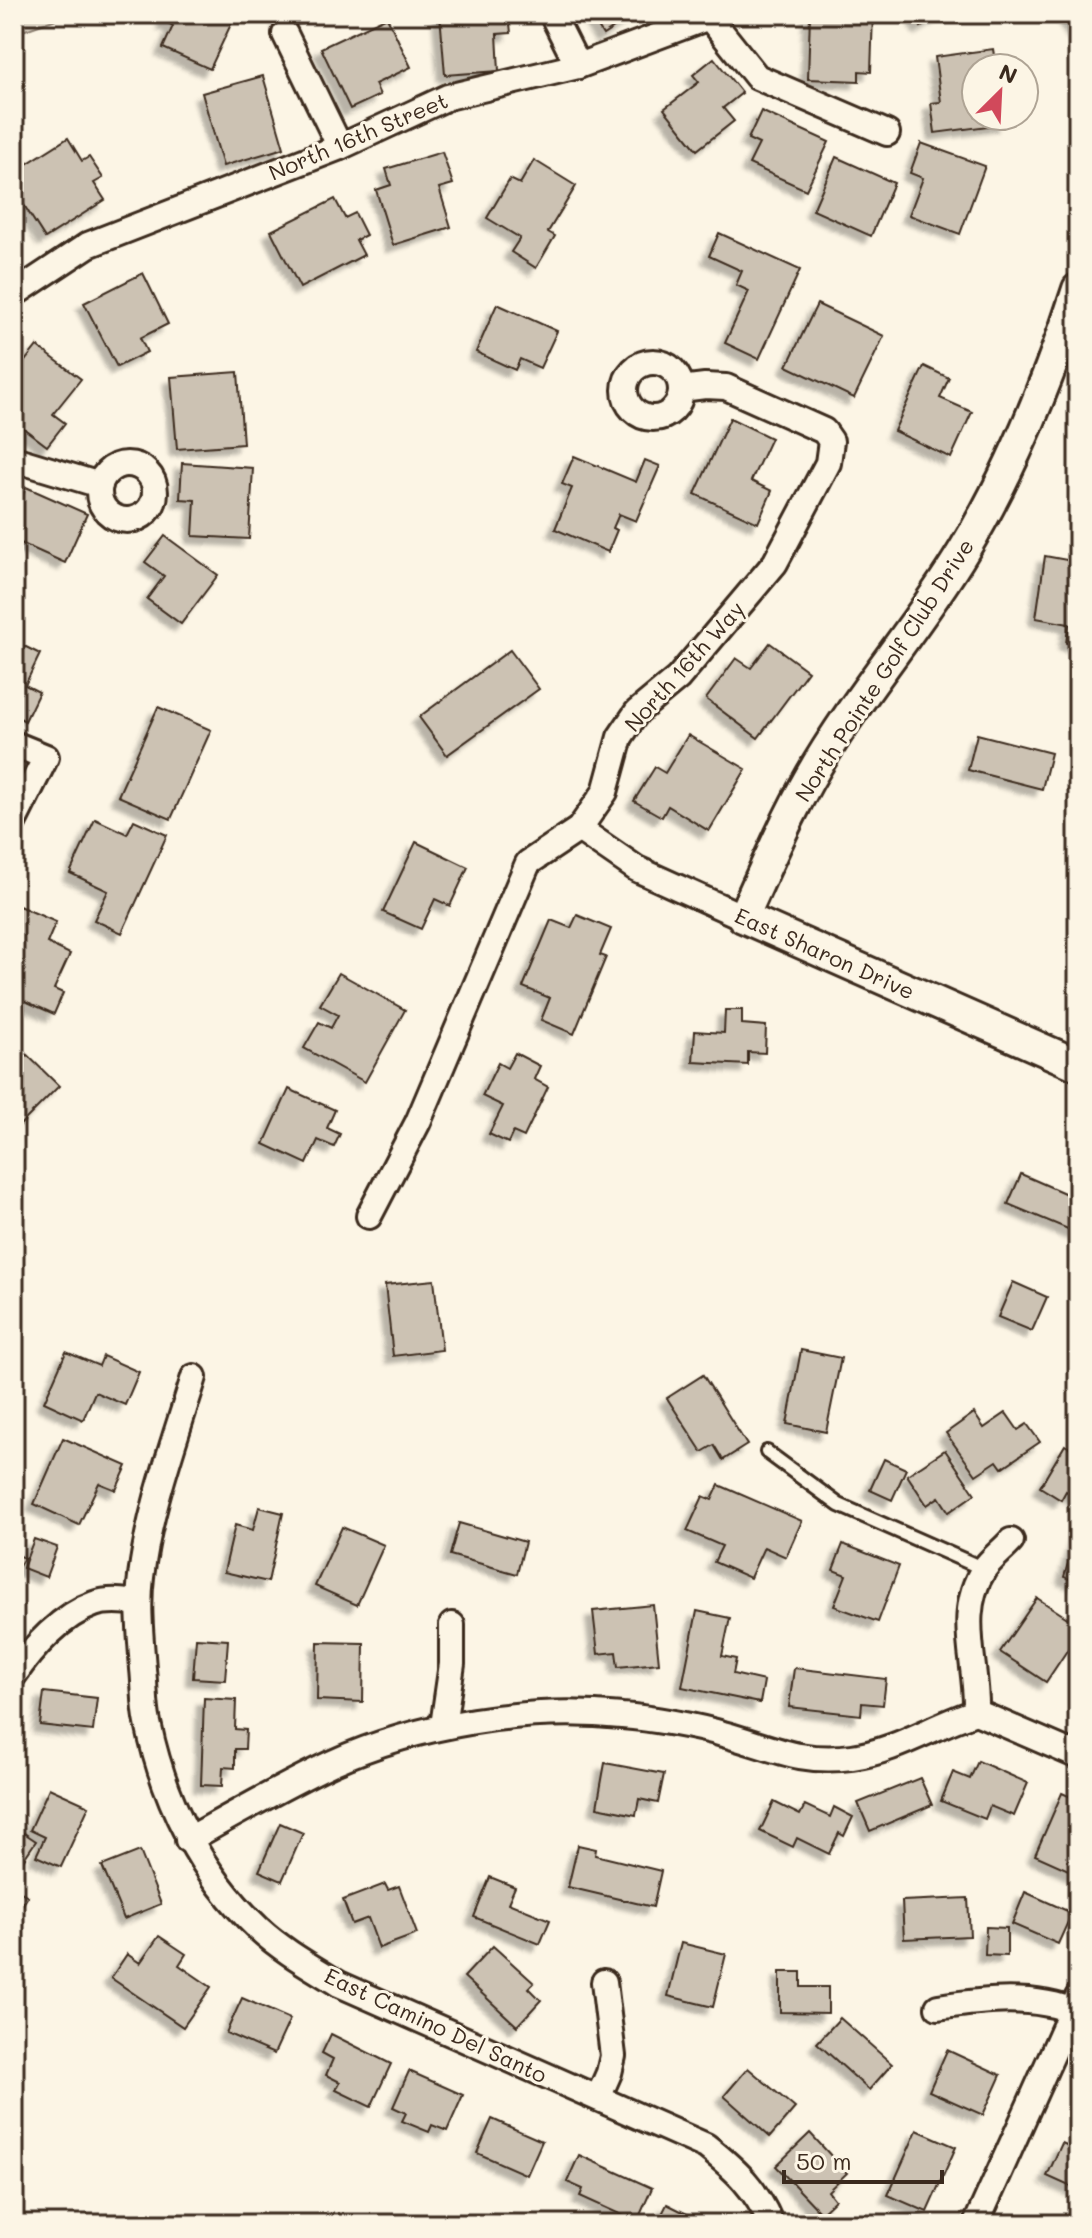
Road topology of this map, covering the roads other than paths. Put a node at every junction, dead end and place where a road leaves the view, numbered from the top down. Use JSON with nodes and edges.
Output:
{"nodes":[{"id":1,"x":552,"y":14,"type":"edge"},
{"id":2,"x":713,"y":16,"type":"edge"},
{"id":3,"x":285,"y":34,"type":"dead end"},
{"id":4,"x":578,"y":66,"type":"junction"},
{"id":5,"x":887,"y":133,"type":"dead end"},
{"id":6,"x":340,"y":147,"type":"junction"},
{"id":7,"x":1078,"y":289,"type":"edge"},
{"id":8,"x":14,"y":294,"type":"edge"},
{"id":9,"x":681,"y":389,"type":"dead end"},
{"id":10,"x":14,"y":459,"type":"edge"},
{"id":11,"x":100,"y":485,"type":"dead end"},
{"id":12,"x":14,"y":744,"type":"edge"},
{"id":13,"x":14,"y":821,"type":"edge"},
{"id":14,"x":579,"y":829,"type":"junction"},
{"id":15,"x":743,"y":917,"type":"junction"},
{"id":16,"x":1078,"y":1065,"type":"edge"},
{"id":17,"x":369,"y":1216,"type":"dead end"},
{"id":18,"x":194,"y":1377,"type":"dead end"},
{"id":19,"x":767,"y":1452,"type":"dead end"},
{"id":20,"x":1011,"y":1541,"type":"dead end"},
{"id":21,"x":984,"y":1569,"type":"junction"},
{"id":22,"x":139,"y":1603,"type":"junction"},
{"id":23,"x":452,"y":1625,"type":"dead end"},
{"id":24,"x":14,"y":1675,"type":"edge"},
{"id":25,"x":976,"y":1712,"type":"junction"},
{"id":26,"x":443,"y":1726,"type":"junction"},
{"id":27,"x":1078,"y":1756,"type":"edge"},
{"id":28,"x":188,"y":1840,"type":"junction"},
{"id":29,"x":604,"y":1982,"type":"dead end"},
{"id":30,"x":938,"y":2007,"type":"dead end"},
{"id":31,"x":1076,"y":2007,"type":"edge"},
{"id":32,"x":598,"y":2098,"type":"junction"},
{"id":33,"x":771,"y":2224,"type":"edge"},
{"id":34,"x":976,"y":2224,"type":"edge"}],
"edges":[{"from":1,"to":4,"type":"street"},
{"from":2,"to":4,"type":"street","name":"North 16th Street"},
{"from":2,"to":5,"type":"street"},
{"from":3,"to":6,"type":"street"},
{"from":4,"to":6,"type":"street","name":"North 16th Street"},
{"from":6,"to":8,"type":"street","name":"North 16th Street"},
{"from":7,"to":15,"type":"street","name":"North Pointe Golf Club Drive"},
{"from":9,"to":14,"type":"street","name":"North 16th Way"},
{"from":10,"to":11,"type":"street"},
{"from":12,"to":13,"type":"street"},
{"from":14,"to":15,"type":"street","name":"East Sharon Drive"},
{"from":14,"to":17,"type":"street"},
{"from":15,"to":16,"type":"street","name":"East Sharon Drive"},
{"from":18,"to":22,"type":"street","name":"East Camino Del Santo"},
{"from":19,"to":21,"type":"lane"},
{"from":20,"to":21,"type":"street"},
{"from":21,"to":25,"type":"street"},
{"from":22,"to":24,"type":"street"},
{"from":22,"to":28,"type":"street","name":"East Camino Del Santo"},
{"from":23,"to":26,"type":"street"},
{"from":25,"to":26,"type":"street"},
{"from":25,"to":27,"type":"street"},
{"from":26,"to":28,"type":"street"},
{"from":28,"to":32,"type":"street","name":"East Camino Del Santo"},
{"from":29,"to":32,"type":"street"},
{"from":30,"to":31,"type":"street"},
{"from":31,"to":34,"type":"street"},
{"from":32,"to":33,"type":"street","name":"East Camino Del Santo"}]}
